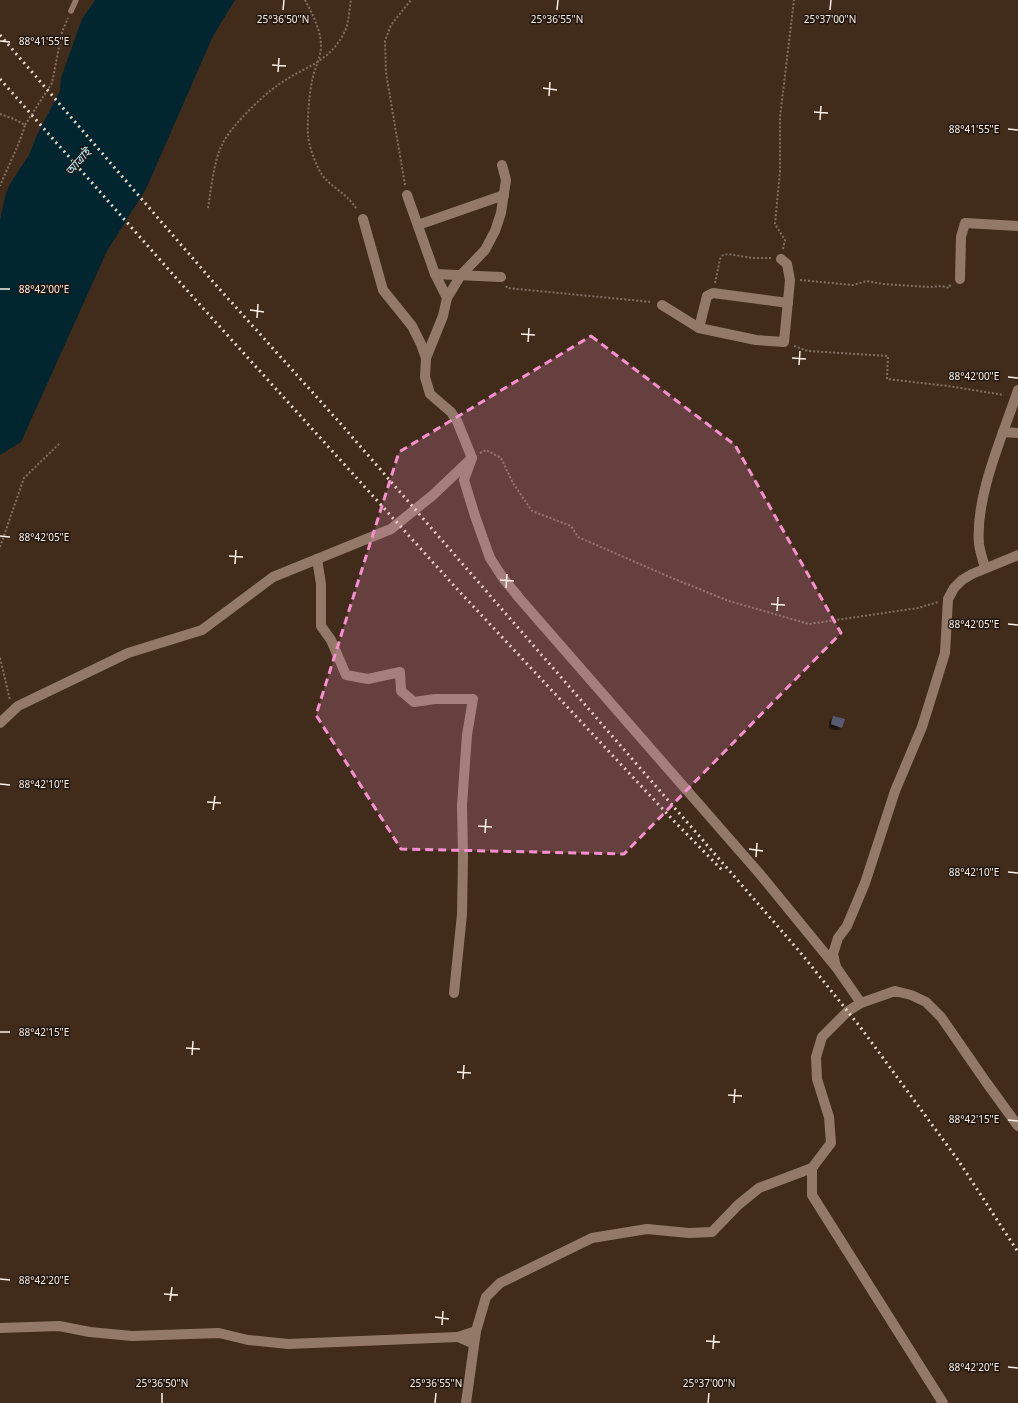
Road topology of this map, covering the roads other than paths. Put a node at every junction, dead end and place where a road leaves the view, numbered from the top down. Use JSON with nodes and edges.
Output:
{"nodes":[{"id":1,"x":76,"y":0,"type":"edge"},
{"id":2,"x":71,"y":11,"type":"road end"},
{"id":3,"x":502,"y":165,"type":"dead end"},
{"id":4,"x":407,"y":195,"type":"road end"},
{"id":5,"x":504,"y":195,"type":"junction"},
{"id":6,"x":362,"y":220,"type":"road end"},
{"id":7,"x":418,"y":225,"type":"junction"},
{"id":8,"x":1018,"y":226,"type":"edge"},
{"id":9,"x":781,"y":259,"type":"road end"},
{"id":10,"x":435,"y":274,"type":"junction"},
{"id":11,"x":462,"y":275,"type":"junction"},
{"id":12,"x":502,"y":277,"type":"road end"},
{"id":13,"x":956,"y":280,"type":"road end"},
{"id":14,"x":447,"y":298,"type":"junction"},
{"id":15,"x":788,"y":303,"type":"junction"},
{"id":16,"x":662,"y":305,"type":"road end"},
{"id":17,"x":699,"y":328,"type":"junction"},
{"id":18,"x":426,"y":358,"type":"junction"},
{"id":19,"x":1017,"y":393,"type":"edge"},
{"id":20,"x":1003,"y":432,"type":"junction"},
{"id":21,"x":1018,"y":433,"type":"edge"},
{"id":22,"x":472,"y":458,"type":"junction"},
{"id":23,"x":1018,"y":555,"type":"edge"},
{"id":24,"x":317,"y":560,"type":"junction"},
{"id":25,"x":985,"y":568,"type":"junction"},
{"id":26,"x":0,"y":723,"type":"edge"},
{"id":27,"x":836,"y":968,"type":"junction"},
{"id":28,"x":454,"y":993,"type":"dead end"},
{"id":29,"x":861,"y":1003,"type":"junction"},
{"id":30,"x":1018,"y":1126,"type":"edge"},
{"id":31,"x":812,"y":1168,"type":"junction"},
{"id":32,"x":0,"y":1328,"type":"edge"},
{"id":33,"x":476,"y":1331,"type":"junction"},
{"id":34,"x":458,"y":1337,"type":"junction"},
{"id":35,"x":474,"y":1344,"type":"junction"},
{"id":36,"x":466,"y":1403,"type":"edge"},
{"id":37,"x":943,"y":1403,"type":"edge"}],
"edges":[{"from":1,"to":2,"type":"lane"},
{"from":3,"to":5,"type":"street"},
{"from":4,"to":7,"type":"street"},
{"from":5,"to":7,"type":"street"},
{"from":5,"to":11,"type":"street"},
{"from":6,"to":18,"type":"street"},
{"from":7,"to":10,"type":"street"},
{"from":8,"to":13,"type":"street"},
{"from":9,"to":15,"type":"street"},
{"from":10,"to":11,"type":"street"},
{"from":10,"to":14,"type":"street"},
{"from":11,"to":12,"type":"street"},
{"from":11,"to":14,"type":"street"},
{"from":14,"to":18,"type":"street"},
{"from":15,"to":17,"type":"street"},
{"from":15,"to":17,"type":"street"},
{"from":16,"to":17,"type":"street"},
{"from":18,"to":22,"type":"street"},
{"from":19,"to":20,"type":"street"},
{"from":20,"to":21,"type":"street"},
{"from":20,"to":25,"type":"street"},
{"from":22,"to":24,"type":"street"},
{"from":22,"to":27,"type":"street"},
{"from":23,"to":25,"type":"street"},
{"from":24,"to":26,"type":"street"},
{"from":24,"to":28,"type":"street"},
{"from":25,"to":27,"type":"street"},
{"from":27,"to":29,"type":"street"},
{"from":29,"to":30,"type":"street"},
{"from":29,"to":31,"type":"street"},
{"from":31,"to":33,"type":"street"},
{"from":31,"to":37,"type":"street"},
{"from":32,"to":34,"type":"street"},
{"from":33,"to":34,"type":"street"},
{"from":33,"to":35,"type":"street"},
{"from":34,"to":35,"type":"street"},
{"from":35,"to":36,"type":"street"}]}
